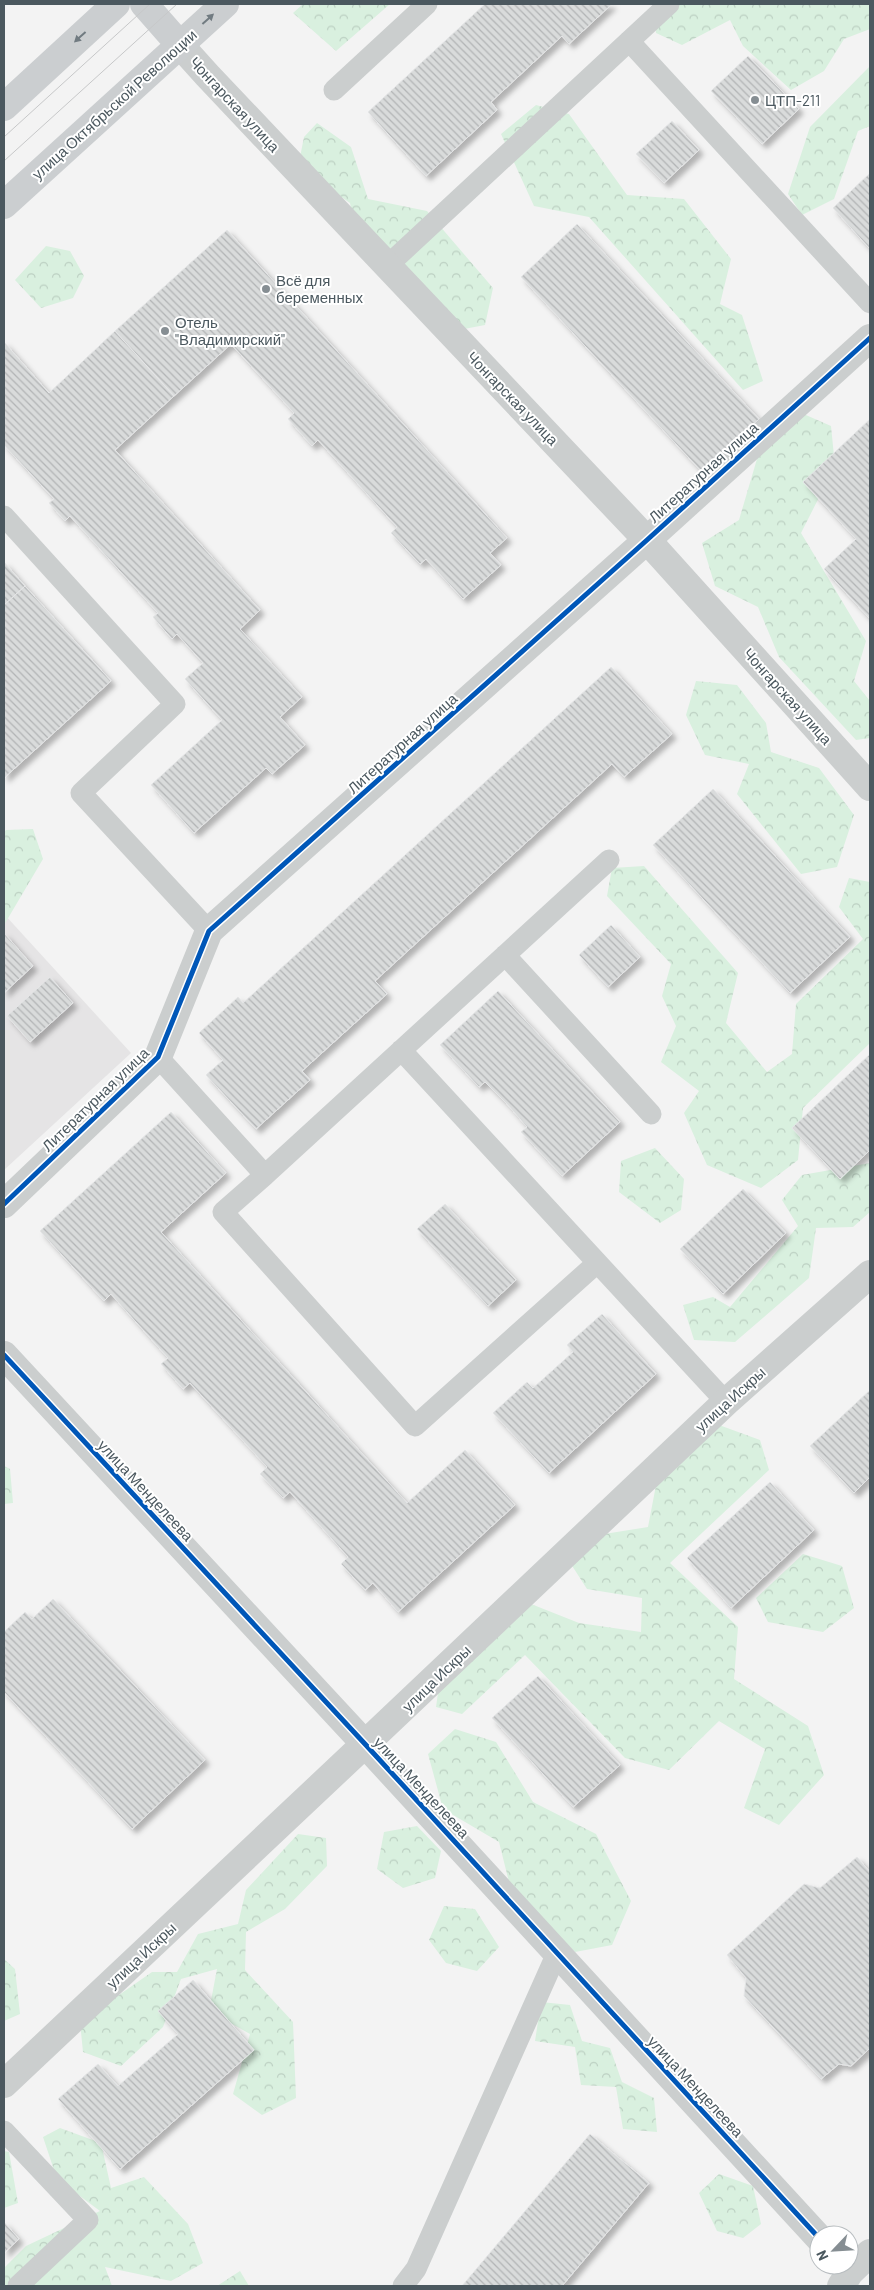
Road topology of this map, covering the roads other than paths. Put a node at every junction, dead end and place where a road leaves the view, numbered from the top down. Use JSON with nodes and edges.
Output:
{"nodes":[{"id":1,"x":116,"y":4,"type":"edge"},
{"id":2,"x":225,"y":4,"type":"edge"},
{"id":3,"x":427,"y":4,"type":"edge"},
{"id":4,"x":668,"y":4,"type":"edge"},
{"id":5,"x":148,"y":8,"type":"edge"},
{"id":6,"x":629,"y":41,"type":"junction"},
{"id":7,"x":180,"y":44,"type":"junction"},
{"id":8,"x":334,"y":90,"type":"dead end"},
{"id":9,"x":4,"y":107,"type":"edge"},
{"id":10,"x":4,"y":205,"type":"edge"},
{"id":11,"x":387,"y":266,"type":"junction"},
{"id":12,"x":870,"y":303,"type":"edge"},
{"id":13,"x":870,"y":338,"type":"edge"},
{"id":14,"x":4,"y":516,"type":"edge"},
{"id":15,"x":647,"y":540,"type":"junction"},
{"id":16,"x":870,"y":787,"type":"edge"},
{"id":17,"x":609,"y":860,"type":"dead end"},
{"id":18,"x":209,"y":931,"type":"junction"},
{"id":19,"x":505,"y":955,"type":"junction"},
{"id":20,"x":401,"y":1050,"type":"junction"},
{"id":21,"x":158,"y":1057,"type":"junction"},
{"id":22,"x":651,"y":1114,"type":"dead end"},
{"id":23,"x":265,"y":1175,"type":"junction"},
{"id":24,"x":4,"y":1204,"type":"edge"},
{"id":25,"x":597,"y":1263,"type":"junction"},
{"id":26,"x":870,"y":1274,"type":"edge"},
{"id":27,"x":4,"y":1355,"type":"edge"},
{"id":28,"x":726,"y":1402,"type":"junction"},
{"id":29,"x":366,"y":1744,"type":"junction"},
{"id":30,"x":557,"y":1953,"type":"junction"},
{"id":31,"x":4,"y":2084,"type":"edge"},
{"id":32,"x":4,"y":2131,"type":"edge"},
{"id":33,"x":809,"y":2227,"type":"edge"},
{"id":34,"x":870,"y":2253,"type":"edge"},
{"id":35,"x":859,"y":2263,"type":"edge"},
{"id":36,"x":18,"y":2286,"type":"edge"},
{"id":37,"x":402,"y":2286,"type":"edge"}],
"edges":[{"from":1,"to":9,"type":"main road","one_way":true},
{"from":7,"to":2,"type":"main road","name":"улица Октябрьской Революции","one_way":true},
{"from":3,"to":8,"type":"lane"},
{"from":4,"to":6,"type":"lane"},
{"from":5,"to":7,"type":"main road","name":"Чонгарская улица"},
{"from":6,"to":11,"type":"lane"},
{"from":6,"to":12,"type":"lane"},
{"from":7,"to":10,"type":"main road","name":"улица Октябрьской Революции"},
{"from":7,"to":11,"type":"street","name":"Чонгарская улица"},
{"from":11,"to":15,"type":"street","name":"Чонгарская улица"},
{"from":13,"to":15,"type":"street","name":"Литературная улица"},
{"from":14,"to":18,"type":"lane"},
{"from":15,"to":16,"type":"street","name":"Чонгарская улица"},
{"from":15,"to":18,"type":"street","name":"Литературная улица"},
{"from":17,"to":19,"type":"lane"},
{"from":18,"to":21,"type":"street","name":"Литературная улица"},
{"from":19,"to":20,"type":"lane"},
{"from":19,"to":22,"type":"lane"},
{"from":20,"to":23,"type":"lane"},
{"from":20,"to":25,"type":"lane"},
{"from":21,"to":23,"type":"lane"},
{"from":21,"to":24,"type":"street","name":"Литературная улица"},
{"from":23,"to":25,"type":"lane"},
{"from":25,"to":28,"type":"lane"},
{"from":26,"to":28,"type":"street","name":"улица Искры"},
{"from":27,"to":29,"type":"street","name":"улица Менделеева"},
{"from":28,"to":29,"type":"street","name":"улица Искры"},
{"from":29,"to":30,"type":"street","name":"улица Менделеева"},
{"from":29,"to":31,"type":"street","name":"улица Искры"},
{"from":30,"to":33,"type":"street","name":"улица Менделеева"},
{"from":30,"to":37,"type":"lane"},
{"from":32,"to":36,"type":"lane"},
{"from":34,"to":35,"type":"street"}]}
